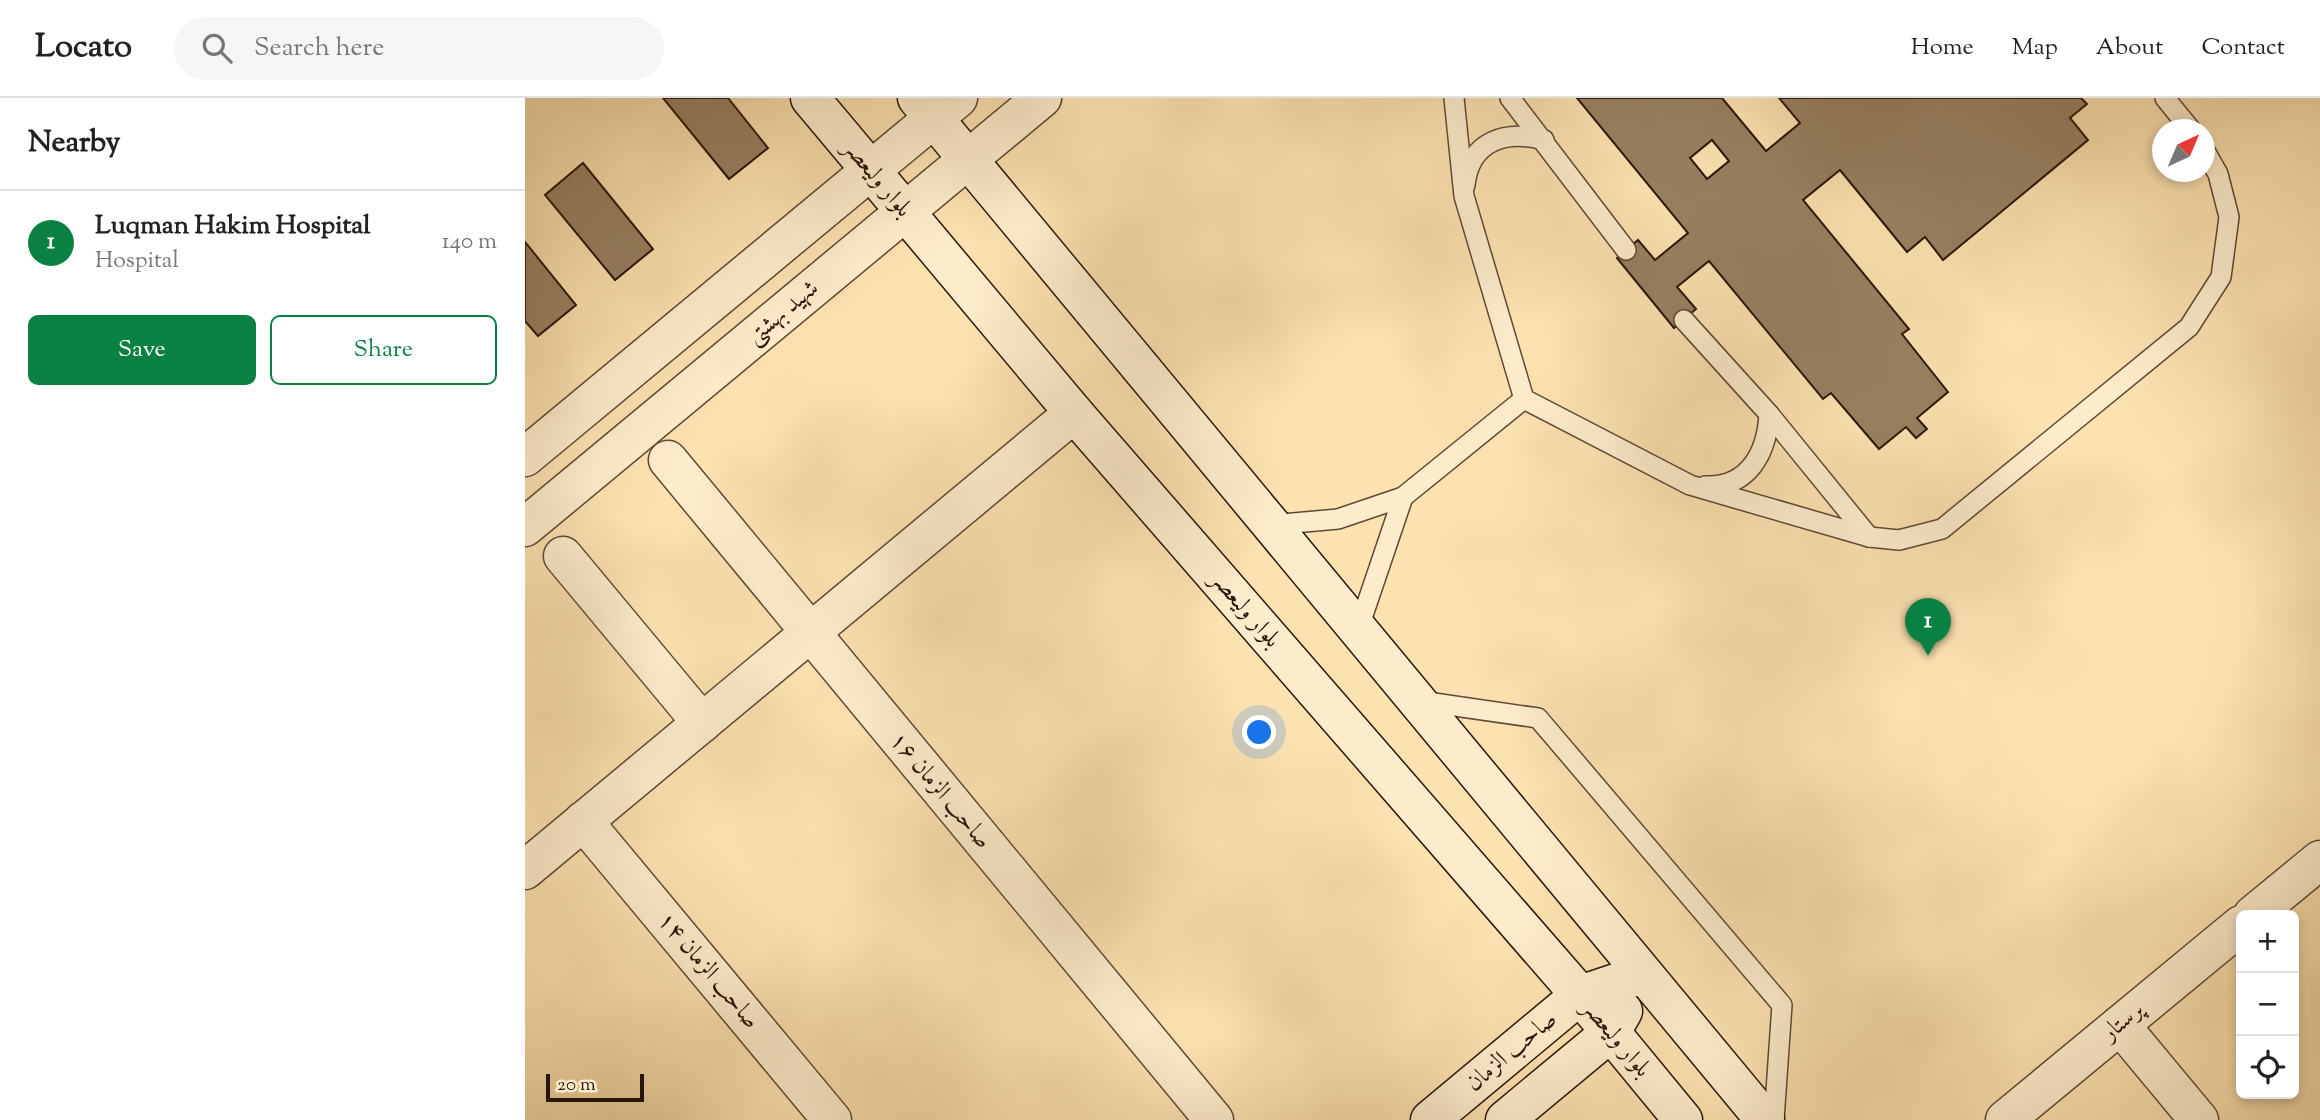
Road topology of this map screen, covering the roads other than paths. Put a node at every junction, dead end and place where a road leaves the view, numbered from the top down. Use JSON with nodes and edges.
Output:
{"nodes":[{"id":1,"x":810,"y":98,"type":"edge"},
{"id":2,"x":1042,"y":98,"type":"edge"},
{"id":3,"x":1454,"y":98,"type":"edge"},
{"id":4,"x":1510,"y":98,"type":"edge"},
{"id":5,"x":2165,"y":98,"type":"edge"},
{"id":6,"x":936,"y":105,"type":"edge"},
{"id":7,"x":2182,"y":119,"type":"edge"},
{"id":8,"x":1544,"y":140,"type":"junction"},
{"id":9,"x":968,"y":160,"type":"junction"},
{"id":10,"x":2215,"y":169,"type":"edge"},
{"id":11,"x":870,"y":171,"type":"junction"},
{"id":12,"x":1464,"y":196,"type":"junction"},
{"id":13,"x":905,"y":212,"type":"junction"},
{"id":14,"x":1626,"y":250,"type":"dead end"},
{"id":15,"x":1684,"y":320,"type":"dead end"},
{"id":16,"x":1524,"y":399,"type":"junction"},
{"id":17,"x":1074,"y":413,"type":"junction"},
{"id":18,"x":1769,"y":414,"type":"junction"},
{"id":19,"x":525,"y":457,"type":"edge"},
{"id":20,"x":668,"y":460,"type":"dead end"},
{"id":21,"x":1690,"y":485,"type":"junction"},
{"id":22,"x":1403,"y":497,"type":"junction"},
{"id":23,"x":1271,"y":525,"type":"junction"},
{"id":24,"x":525,"y":527,"type":"edge"},
{"id":25,"x":1869,"y":537,"type":"junction"},
{"id":26,"x":563,"y":556,"type":"dead end"},
{"id":27,"x":1358,"y":630,"type":"junction"},
{"id":28,"x":809,"y":634,"type":"junction"},
{"id":29,"x":1417,"y":701,"type":"junction"},
{"id":30,"x":702,"y":723,"type":"junction"},
{"id":31,"x":583,"y":821,"type":"junction"},
{"id":32,"x":2320,"y":860,"type":"edge"},
{"id":33,"x":525,"y":870,"type":"edge"},
{"id":34,"x":2259,"y":910,"type":"edge"},
{"id":35,"x":2236,"y":929,"type":"edge"},
{"id":36,"x":1643,"y":974,"type":"junction"},
{"id":37,"x":1580,"y":995,"type":"junction"},
{"id":38,"x":2120,"y":1024,"type":"junction"},
{"id":39,"x":1611,"y":1032,"type":"junction"},
{"id":40,"x":832,"y":1120,"type":"edge"},
{"id":41,"x":1214,"y":1120,"type":"edge"},
{"id":42,"x":1430,"y":1120,"type":"edge"},
{"id":43,"x":1505,"y":1120,"type":"edge"},
{"id":44,"x":1683,"y":1120,"type":"edge"},
{"id":45,"x":1765,"y":1120,"type":"edge"},
{"id":46,"x":1774,"y":1120,"type":"edge"},
{"id":47,"x":2005,"y":1120,"type":"edge"},
{"id":48,"x":2199,"y":1120,"type":"edge"}],
"edges":[{"from":1,"to":11,"type":"street","name":"بلوار ولیعصر"},
{"from":2,"to":9,"type":"street","name":"شهید بهشتی"},
{"from":3,"to":12,"type":"lane"},
{"from":4,"to":8,"type":"lane"},
{"from":5,"to":7,"type":"lane"},
{"from":6,"to":9,"type":"street"},
{"from":6,"to":11,"type":"street"},
{"from":8,"to":12,"type":"lane"},
{"from":8,"to":14,"type":"lane"},
{"from":9,"to":13,"type":"street","name":"شهید بهشتی"},
{"from":9,"to":23,"type":"street"},
{"from":10,"to":25,"type":"lane"},
{"from":11,"to":13,"type":"street","name":"بلوار ولیعصر"},
{"from":11,"to":19,"type":"street"},
{"from":12,"to":16,"type":"lane"},
{"from":13,"to":17,"type":"street","name":"بلوار ولیعصر"},
{"from":13,"to":24,"type":"street","name":"شهید بهشتی"},
{"from":15,"to":18,"type":"lane"},
{"from":16,"to":21,"type":"lane"},
{"from":16,"to":22,"type":"lane"},
{"from":17,"to":28,"type":"street"},
{"from":17,"to":37,"type":"street","name":"بلوار ولیعصر"},
{"from":18,"to":21,"type":"lane"},
{"from":18,"to":25,"type":"lane"},
{"from":20,"to":28,"type":"street","name":"صاحب الزمان ۱۶"},
{"from":21,"to":25,"type":"lane"},
{"from":22,"to":23,"type":"lane"},
{"from":22,"to":27,"type":"lane"},
{"from":23,"to":27,"type":"street"},
{"from":26,"to":30,"type":"street"},
{"from":27,"to":29,"type":"street"},
{"from":28,"to":30,"type":"street"},
{"from":28,"to":41,"type":"street","name":"صاحب الزمان ۱۶"},
{"from":29,"to":36,"type":"street"},
{"from":29,"to":46,"type":"lane"},
{"from":30,"to":31,"type":"street"},
{"from":31,"to":33,"type":"street"},
{"from":31,"to":40,"type":"street","name":"صاحب الزمان ۱۴"},
{"from":32,"to":34,"type":"street"},
{"from":35,"to":38,"type":"street","name":"پرستار"},
{"from":36,"to":37,"type":"street","name":"صاحب الزمان"},
{"from":36,"to":39,"type":"street","name":"صاحب الزمان"},
{"from":36,"to":45,"type":"street"},
{"from":37,"to":39,"type":"street","name":"بلوار ولیعصر"},
{"from":37,"to":42,"type":"street","name":"صاحب الزمان"},
{"from":38,"to":47,"type":"street","name":"پرستار"},
{"from":38,"to":48,"type":"street"},
{"from":39,"to":43,"type":"street","name":"صاحب الزمان"},
{"from":39,"to":44,"type":"street","name":"بلوار ولیعصر"}]}
